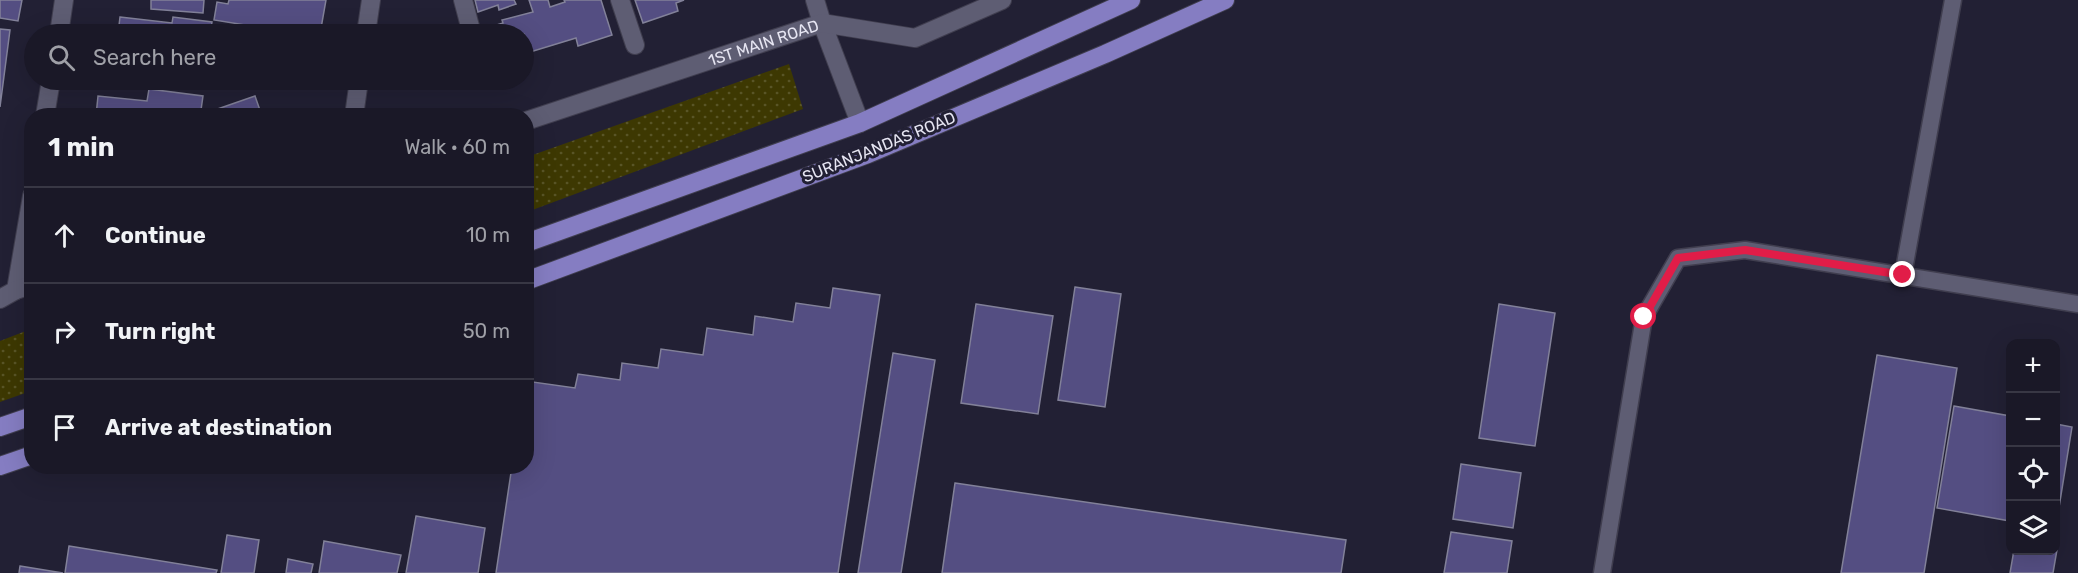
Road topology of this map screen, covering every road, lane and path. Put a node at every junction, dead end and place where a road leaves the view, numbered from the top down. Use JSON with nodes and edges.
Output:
{"nodes":[{"id":1,"x":64,"y":0,"type":"edge"},
{"id":2,"x":371,"y":0,"type":"edge"},
{"id":3,"x":463,"y":0,"type":"edge"},
{"id":4,"x":620,"y":0,"type":"edge"},
{"id":5,"x":815,"y":0,"type":"edge"},
{"id":6,"x":1002,"y":0,"type":"edge"},
{"id":7,"x":1131,"y":0,"type":"edge"},
{"id":8,"x":1225,"y":0,"type":"edge"},
{"id":9,"x":1953,"y":0,"type":"edge"},
{"id":10,"x":822,"y":23,"type":"junction"},
{"id":11,"x":60,"y":24,"type":"edge"},
{"id":12,"x":367,"y":24,"type":"edge"},
{"id":13,"x":469,"y":24,"type":"edge"},
{"id":14,"x":635,"y":45,"type":"dead end"},
{"id":15,"x":49,"y":90,"type":"edge"},
{"id":16,"x":358,"y":90,"type":"edge"},
{"id":17,"x":46,"y":108,"type":"edge"},
{"id":18,"x":355,"y":108,"type":"edge"},
{"id":19,"x":534,"y":118,"type":"edge"},
{"id":20,"x":860,"y":123,"type":"junction"},
{"id":21,"x":534,"y":240,"type":"edge"},
{"id":22,"x":24,"y":244,"type":"edge"},
{"id":23,"x":1903,"y":275,"type":"junction"},
{"id":24,"x":534,"y":277,"type":"edge"},
{"id":25,"x":16,"y":291,"type":"edge"},
{"id":26,"x":2078,"y":304,"type":"edge"},
{"id":27,"x":24,"y":419,"type":"edge"},
{"id":28,"x":0,"y":427,"type":"edge"},
{"id":29,"x":24,"y":458,"type":"edge"},
{"id":30,"x":0,"y":466,"type":"edge"},
{"id":31,"x":1602,"y":573,"type":"edge"}],
"edges":[{"from":1,"to":11,"type":"street"},
{"from":2,"to":12,"type":"street"},
{"from":3,"to":13,"type":"street"},
{"from":4,"to":14,"type":"street"},
{"from":5,"to":10,"type":"street"},
{"from":6,"to":10,"type":"street","name":"1ST MAIN ROAD"},
{"from":7,"to":20,"type":"main road","name":"SURANJANDAS ROAD"},
{"from":8,"to":24,"type":"main road","name":"SURANJANDAS ROAD"},
{"from":9,"to":23,"type":"lane"},
{"from":10,"to":19,"type":"street","name":"1ST MAIN ROAD"},
{"from":10,"to":20,"type":"street"},
{"from":15,"to":17,"type":"street"},
{"from":16,"to":18,"type":"street"},
{"from":20,"to":21,"type":"main road","name":"SURANJANDAS ROAD"},
{"from":22,"to":25,"type":"street"},
{"from":23,"to":26,"type":"lane"},
{"from":23,"to":31,"type":"lane"},
{"from":27,"to":28,"type":"main road"},
{"from":29,"to":30,"type":"main road"}]}
